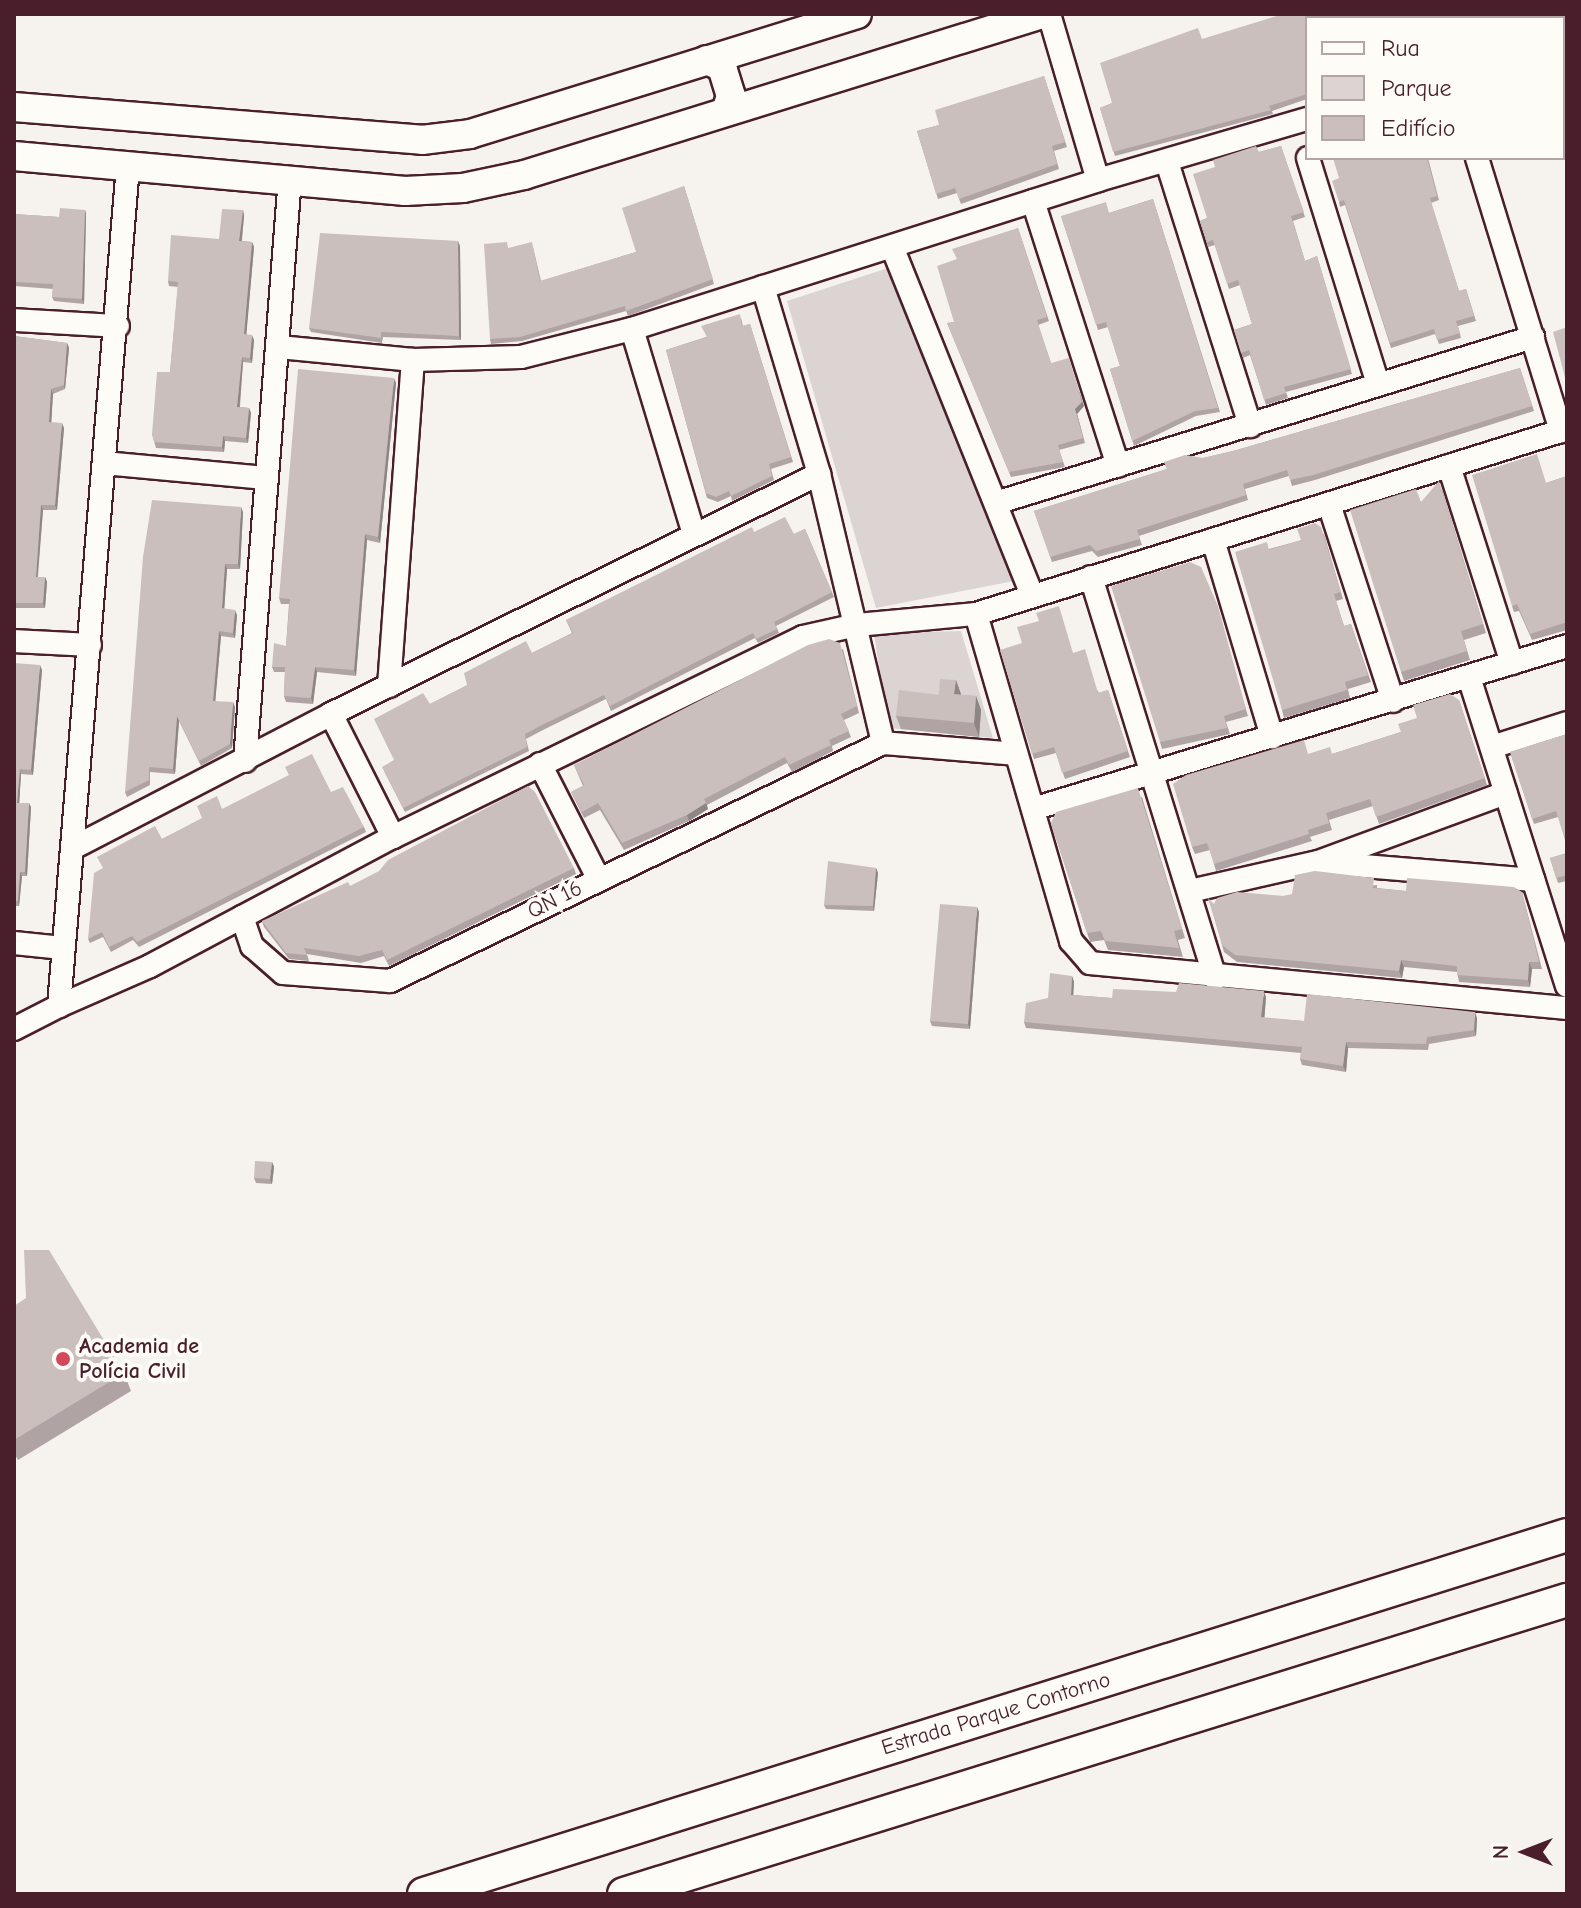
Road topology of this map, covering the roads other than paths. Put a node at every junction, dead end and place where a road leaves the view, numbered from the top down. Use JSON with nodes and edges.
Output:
{"nodes":[{"id":1,"x":857,"y":14,"type":"edge"},
{"id":2,"x":1042,"y":14,"type":"edge"},
{"id":3,"x":1049,"y":14,"type":"edge"},
{"id":4,"x":752,"y":47,"type":"junction"},
{"id":5,"x":707,"y":60,"type":"junction"},
{"id":6,"x":759,"y":99,"type":"junction"},
{"id":7,"x":14,"y":107,"type":"edge"},
{"id":8,"x":727,"y":108,"type":"junction"},
{"id":9,"x":1302,"y":121,"type":"edge"},
{"id":10,"x":14,"y":156,"type":"edge"},
{"id":11,"x":1309,"y":160,"type":"edge"},
{"id":12,"x":1478,"y":160,"type":"edge"},
{"id":13,"x":1167,"y":162,"type":"junction"},
{"id":14,"x":128,"y":165,"type":"junction"},
{"id":15,"x":290,"y":178,"type":"junction"},
{"id":16,"x":1098,"y":180,"type":"junction"},
{"id":17,"x":1033,"y":201,"type":"junction"},
{"id":18,"x":893,"y":249,"type":"junction"},
{"id":19,"x":763,"y":287,"type":"junction"},
{"id":20,"x":14,"y":320,"type":"edge"},
{"id":21,"x":118,"y":326,"type":"junction"},
{"id":22,"x":632,"y":329,"type":"junction"},
{"id":23,"x":1533,"y":337,"type":"junction"},
{"id":24,"x":279,"y":347,"type":"junction"},
{"id":25,"x":413,"y":360,"type":"junction"},
{"id":26,"x":1378,"y":384,"type":"junction"},
{"id":27,"x":1250,"y":426,"type":"junction"},
{"id":28,"x":1564,"y":430,"type":"edge"},
{"id":29,"x":104,"y":463,"type":"junction"},
{"id":30,"x":1118,"y":466,"type":"junction"},
{"id":31,"x":1449,"y":466,"type":"junction"},
{"id":32,"x":819,"y":474,"type":"junction"},
{"id":33,"x":265,"y":478,"type":"junction"},
{"id":34,"x":999,"y":502,"type":"junction"},
{"id":35,"x":1329,"y":504,"type":"junction"},
{"id":36,"x":694,"y":534,"type":"junction"},
{"id":37,"x":1213,"y":540,"type":"junction"},
{"id":38,"x":1091,"y":577,"type":"junction"},
{"id":39,"x":1032,"y":595,"type":"junction"},
{"id":40,"x":976,"y":614,"type":"junction"},
{"id":41,"x":857,"y":625,"type":"junction"},
{"id":42,"x":14,"y":641,"type":"edge"},
{"id":43,"x":90,"y":645,"type":"junction"},
{"id":44,"x":1567,"y":646,"type":"edge"},
{"id":45,"x":1512,"y":663,"type":"junction"},
{"id":46,"x":1469,"y":677,"type":"junction"},
{"id":47,"x":389,"y":686,"type":"junction"},
{"id":48,"x":1393,"y":701,"type":"junction"},
{"id":49,"x":331,"y":714,"type":"junction"},
{"id":50,"x":1567,"y":723,"type":"edge"},
{"id":51,"x":1272,"y":737,"type":"junction"},
{"id":52,"x":883,"y":743,"type":"junction"},
{"id":53,"x":1492,"y":747,"type":"junction"},
{"id":54,"x":1016,"y":754,"type":"junction"},
{"id":55,"x":245,"y":761,"type":"junction"},
{"id":56,"x":540,"y":764,"type":"junction"},
{"id":57,"x":1153,"y":774,"type":"junction"},
{"id":58,"x":1506,"y":793,"type":"junction"},
{"id":59,"x":1033,"y":809,"type":"junction"},
{"id":60,"x":393,"y":837,"type":"junction"},
{"id":61,"x":73,"y":848,"type":"junction"},
{"id":62,"x":1318,"y":862,"type":"junction"},
{"id":63,"x":598,"y":878,"type":"junction"},
{"id":64,"x":1533,"y":880,"type":"junction"},
{"id":65,"x":1190,"y":891,"type":"junction"},
{"id":66,"x":242,"y":917,"type":"junction"},
{"id":67,"x":14,"y":943,"type":"edge"},
{"id":68,"x":63,"y":948,"type":"junction"},
{"id":69,"x":1215,"y":978,"type":"junction"},
{"id":70,"x":1567,"y":986,"type":"edge"},
{"id":71,"x":59,"y":1006,"type":"junction"},
{"id":72,"x":1567,"y":1008,"type":"edge"},
{"id":73,"x":14,"y":1029,"type":"edge"},
{"id":74,"x":1567,"y":1535,"type":"edge"},
{"id":75,"x":1567,"y":1600,"type":"edge"},
{"id":76,"x":424,"y":1894,"type":"edge"},
{"id":77,"x":624,"y":1894,"type":"edge"}],
"edges":[{"from":1,"to":4,"type":"main road"},
{"from":2,"to":6,"type":"main road"},
{"from":3,"to":16,"type":"street"},
{"from":4,"to":5,"type":"main road"},
{"from":4,"to":6,"type":"main road"},
{"from":5,"to":7,"type":"main road"},
{"from":5,"to":8,"type":"main road"},
{"from":6,"to":8,"type":"main road"},
{"from":8,"to":15,"type":"main road"},
{"from":9,"to":13,"type":"street"},
{"from":10,"to":14,"type":"main road"},
{"from":11,"to":26,"type":"street"},
{"from":12,"to":23,"type":"street"},
{"from":13,"to":16,"type":"street"},
{"from":13,"to":27,"type":"street"},
{"from":14,"to":15,"type":"main road"},
{"from":14,"to":21,"type":"street"},
{"from":15,"to":24,"type":"street"},
{"from":16,"to":17,"type":"street"},
{"from":17,"to":18,"type":"street"},
{"from":17,"to":30,"type":"street"},
{"from":18,"to":19,"type":"street"},
{"from":18,"to":34,"type":"street"},
{"from":19,"to":22,"type":"street"},
{"from":19,"to":32,"type":"street"},
{"from":20,"to":21,"type":"street"},
{"from":21,"to":29,"type":"street"},
{"from":22,"to":25,"type":"street"},
{"from":22,"to":36,"type":"street"},
{"from":23,"to":26,"type":"street"},
{"from":23,"to":28,"type":"street"},
{"from":24,"to":25,"type":"street"},
{"from":24,"to":33,"type":"street"},
{"from":25,"to":47,"type":"street"},
{"from":26,"to":27,"type":"street"},
{"from":27,"to":30,"type":"street"},
{"from":28,"to":31,"type":"street"},
{"from":29,"to":33,"type":"street"},
{"from":29,"to":43,"type":"street"},
{"from":30,"to":34,"type":"street"},
{"from":31,"to":35,"type":"street"},
{"from":31,"to":45,"type":"street"},
{"from":32,"to":36,"type":"street"},
{"from":32,"to":41,"type":"street"},
{"from":33,"to":55,"type":"street"},
{"from":34,"to":39,"type":"street"},
{"from":35,"to":37,"type":"street"},
{"from":35,"to":48,"type":"street"},
{"from":36,"to":47,"type":"street"},
{"from":37,"to":38,"type":"street"},
{"from":37,"to":51,"type":"street"},
{"from":38,"to":39,"type":"street"},
{"from":38,"to":57,"type":"street"},
{"from":39,"to":40,"type":"street"},
{"from":40,"to":41,"type":"street"},
{"from":40,"to":54,"type":"street"},
{"from":41,"to":52,"type":"street"},
{"from":41,"to":56,"type":"street"},
{"from":42,"to":43,"type":"street"},
{"from":43,"to":61,"type":"street"},
{"from":44,"to":45,"type":"street"},
{"from":45,"to":46,"type":"street"},
{"from":46,"to":48,"type":"street"},
{"from":46,"to":53,"type":"street"},
{"from":47,"to":49,"type":"street"},
{"from":48,"to":51,"type":"street"},
{"from":49,"to":55,"type":"street"},
{"from":49,"to":60,"type":"street"},
{"from":50,"to":53,"type":"street"},
{"from":51,"to":57,"type":"street"},
{"from":52,"to":54,"type":"street"},
{"from":52,"to":63,"type":"street","name":"QN 16"},
{"from":53,"to":58,"type":"street"},
{"from":54,"to":59,"type":"street"},
{"from":55,"to":61,"type":"street"},
{"from":56,"to":60,"type":"street"},
{"from":56,"to":63,"type":"street"},
{"from":57,"to":59,"type":"street"},
{"from":57,"to":65,"type":"street"},
{"from":58,"to":62,"type":"street"},
{"from":58,"to":64,"type":"street"},
{"from":59,"to":69,"type":"street"},
{"from":60,"to":66,"type":"street"},
{"from":61,"to":68,"type":"street"},
{"from":62,"to":64,"type":"street"},
{"from":62,"to":65,"type":"street"},
{"from":63,"to":66,"type":"street","name":"QN 16"},
{"from":64,"to":70,"type":"street"},
{"from":65,"to":69,"type":"street"},
{"from":66,"to":71,"type":"street"},
{"from":67,"to":68,"type":"street"},
{"from":68,"to":71,"type":"street"},
{"from":69,"to":72,"type":"street"},
{"from":71,"to":73,"type":"street"},
{"from":74,"to":76,"type":"highway","name":"Estrada Parque Contorno"},
{"from":75,"to":77,"type":"highway"}]}
